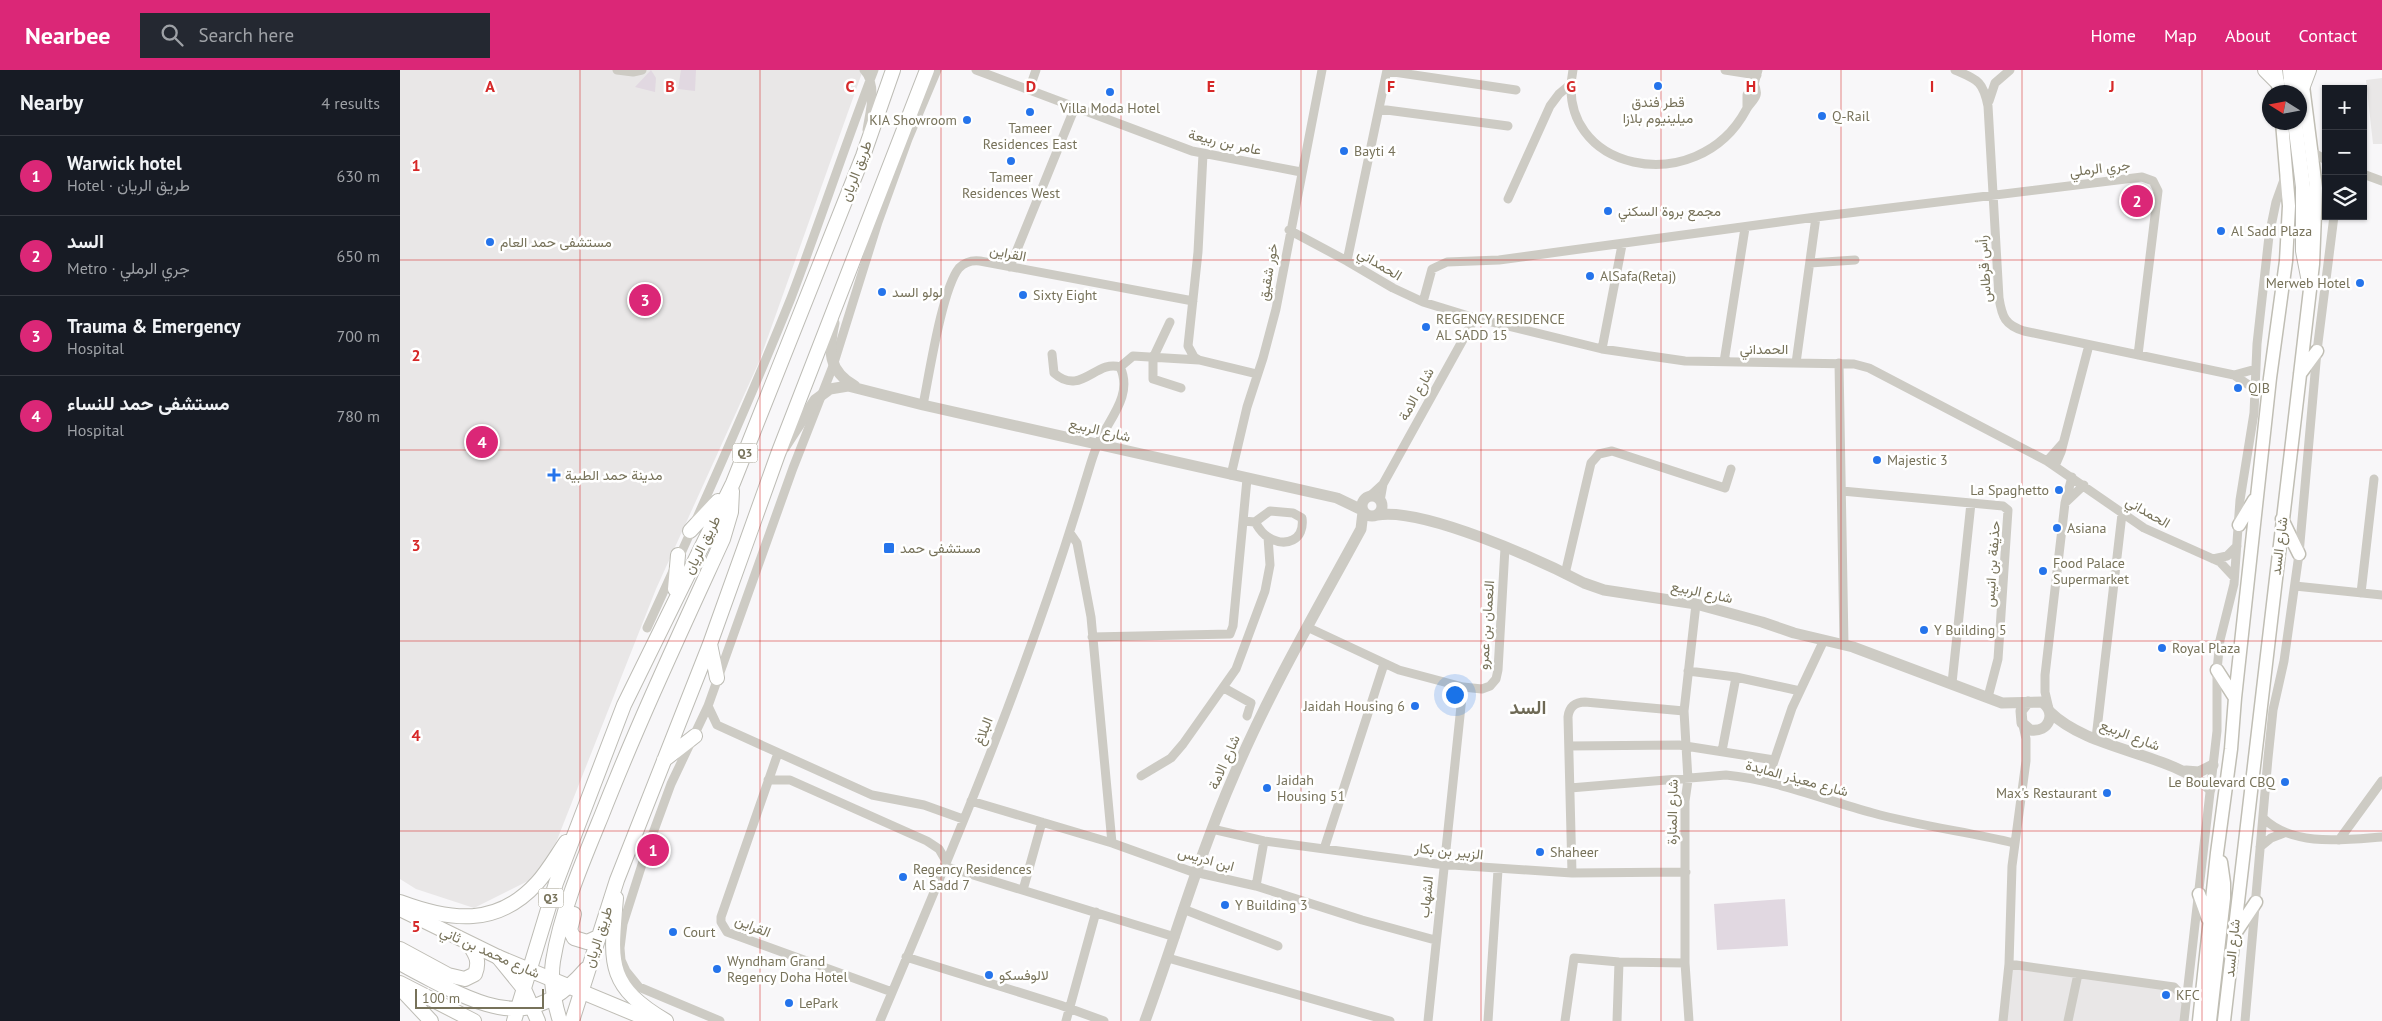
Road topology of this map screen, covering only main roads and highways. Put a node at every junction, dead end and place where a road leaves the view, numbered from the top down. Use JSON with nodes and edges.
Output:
{"nodes":[{"id":1,"x":893,"y":70,"type":"edge"},
{"id":2,"x":927,"y":70,"type":"edge"},
{"id":3,"x":2265,"y":70,"type":"edge"},
{"id":4,"x":2290,"y":70,"type":"edge"},
{"id":5,"x":2301,"y":70,"type":"edge"},
{"id":6,"x":2309,"y":70,"type":"edge"},
{"id":7,"x":2277,"y":82,"type":"edge"},
{"id":8,"x":2296,"y":85,"type":"edge"},
{"id":9,"x":2299,"y":85,"type":"edge"},
{"id":10,"x":2300,"y":85,"type":"edge"},
{"id":11,"x":2307,"y":121,"type":"edge"},
{"id":12,"x":2283,"y":130,"type":"edge"},
{"id":13,"x":2296,"y":130,"type":"edge"},
{"id":14,"x":2317,"y":157,"type":"edge"},
{"id":15,"x":2310,"y":287,"type":"junction"},
{"id":16,"x":2316,"y":351,"type":"road end"},
{"id":17,"x":2298,"y":376,"type":"junction"},
{"id":18,"x":733,"y":483,"type":"junction"},
{"id":19,"x":2258,"y":493,"type":"junction"},
{"id":20,"x":2282,"y":519,"type":"junction"},
{"id":21,"x":2239,"y":525,"type":"road end"},
{"id":22,"x":690,"y":531,"type":"road end"},
{"id":23,"x":2299,"y":554,"type":"road end"},
{"id":24,"x":678,"y":555,"type":"road end"},
{"id":25,"x":669,"y":610,"type":"junction"},
{"id":26,"x":710,"y":644,"type":"junction"},
{"id":27,"x":2218,"y":670,"type":"road end"},
{"id":28,"x":717,"y":678,"type":"road end"},
{"id":29,"x":2235,"y":698,"type":"junction"},
{"id":30,"x":696,"y":733,"type":"road end"},
{"id":31,"x":663,"y":760,"type":"junction"},
{"id":32,"x":619,"y":770,"type":"junction"},
{"id":33,"x":576,"y":827,"type":"junction"},
{"id":34,"x":2217,"y":853,"type":"junction"},
{"id":35,"x":618,"y":880,"type":"junction"},
{"id":36,"x":2199,"y":894,"type":"road end"},
{"id":37,"x":400,"y":902,"type":"edge"},
{"id":38,"x":2256,"y":902,"type":"road end"},
{"id":39,"x":400,"y":909,"type":"edge"},
{"id":40,"x":2210,"y":923,"type":"junction"},
{"id":41,"x":598,"y":937,"type":"junction"},
{"id":42,"x":2233,"y":937,"type":"junction"},
{"id":43,"x":469,"y":944,"type":"junction"},
{"id":44,"x":400,"y":949,"type":"edge"},
{"id":45,"x":498,"y":957,"type":"junction"},
{"id":46,"x":400,"y":963,"type":"edge"},
{"id":47,"x":530,"y":970,"type":"junction"},
{"id":48,"x":552,"y":980,"type":"junction"},
{"id":49,"x":400,"y":983,"type":"edge"},
{"id":50,"x":400,"y":988,"type":"edge"},
{"id":51,"x":524,"y":989,"type":"junction"},
{"id":52,"x":575,"y":989,"type":"junction"},
{"id":53,"x":554,"y":998,"type":"junction"},
{"id":54,"x":534,"y":1007,"type":"junction"},
{"id":55,"x":516,"y":1015,"type":"edge"},
{"id":56,"x":431,"y":1021,"type":"edge"},
{"id":57,"x":474,"y":1021,"type":"edge"},
{"id":58,"x":538,"y":1021,"type":"edge"},
{"id":59,"x":560,"y":1021,"type":"edge"},
{"id":60,"x":572,"y":1021,"type":"edge"},
{"id":61,"x":652,"y":1021,"type":"edge"},
{"id":62,"x":666,"y":1021,"type":"edge"},
{"id":63,"x":2200,"y":1021,"type":"edge"},
{"id":64,"x":2210,"y":1021,"type":"edge"},
{"id":65,"x":2224,"y":1021,"type":"edge"}],
"edges":[{"from":1,"to":18,"type":"main road","name":"طريق الريان","number":"Q3"},
{"from":2,"to":26,"type":"main road","name":"طريق الريان","number":"Q3"},
{"from":3,"to":7,"type":"main road"},
{"from":4,"to":8,"type":"main road"},
{"from":5,"to":9,"type":"main road","name":"شارع السد"},
{"from":6,"to":10,"type":"main road"},
{"from":11,"to":14,"type":"main road","name":"شارع السد"},
{"from":12,"to":19,"type":"main road","name":"شارع السد"},
{"from":13,"to":15,"type":"main road"},
{"from":14,"to":15,"type":"main road","name":"شارع السد"},
{"from":15,"to":17,"type":"main road","name":"شارع السد"},
{"from":16,"to":17,"type":"main road"},
{"from":17,"to":20,"type":"main road","name":"شارع السد"},
{"from":18,"to":22,"type":"main road"},
{"from":18,"to":25,"type":"main road","name":"طريق الريان","number":"Q3"},
{"from":18,"to":32,"type":"main road"},
{"from":19,"to":21,"type":"main road"},
{"from":19,"to":29,"type":"main road","name":"شارع السد"},
{"from":20,"to":23,"type":"main road"},
{"from":20,"to":42,"type":"main road","name":"شارع السد"},
{"from":24,"to":25,"type":"main road"},
{"from":25,"to":33,"type":"main road","name":"طريق الريان","number":"Q3"},
{"from":26,"to":28,"type":"main road"},
{"from":26,"to":31,"type":"main road","name":"طريق الريان","number":"Q3"},
{"from":27,"to":29,"type":"main road"},
{"from":29,"to":34,"type":"main road","name":"شارع السد"},
{"from":30,"to":31,"type":"main road"},
{"from":31,"to":35,"type":"main road","name":"طريق الريان","number":"Q3"},
{"from":32,"to":41,"type":"main road"},
{"from":32,"to":48,"type":"main road"},
{"from":33,"to":37,"type":"main road"},
{"from":33,"to":47,"type":"main road","name":"طريق الريان","number":"Q3"},
{"from":34,"to":40,"type":"main road","name":"شارع السد"},
{"from":34,"to":64,"type":"main road"},
{"from":35,"to":41,"type":"main road","name":"طريق الريان","number":"Q3"},
{"from":35,"to":62,"type":"main road"},
{"from":36,"to":40,"type":"main road"},
{"from":38,"to":42,"type":"main road"},
{"from":39,"to":43,"type":"main road","name":"شارع محمد بن ثاني"},
{"from":40,"to":63,"type":"main road","name":"شارع السد"},
{"from":41,"to":52,"type":"main road","name":"طريق الريان","number":"Q3"},
{"from":42,"to":65,"type":"main road","name":"شارع السد"},
{"from":43,"to":44,"type":"main road"},
{"from":43,"to":45,"type":"main road","name":"شارع محمد بن ثاني"},
{"from":45,"to":47,"type":"main road","name":"شارع محمد بن ثاني"},
{"from":45,"to":51,"type":"main road"},
{"from":46,"to":55,"type":"main road"},
{"from":47,"to":48,"type":"main road","name":"شارع محمد بن ثاني"},
{"from":47,"to":51,"type":"main road","name":"طريق الريان","number":"Q3"},
{"from":48,"to":52,"type":"main road","name":"شارع محمد بن ثاني"},
{"from":48,"to":53,"type":"main road"},
{"from":49,"to":57,"type":"main road"},
{"from":50,"to":56,"type":"main road"},
{"from":51,"to":54,"type":"main road"},
{"from":51,"to":55,"type":"main road","name":"طريق الريان","number":"Q3"},
{"from":52,"to":53,"type":"main road"},
{"from":52,"to":60,"type":"main road","name":"طريق الريان","number":"Q3"},
{"from":52,"to":61,"type":"main road","name":"شارع محمد بن ثاني"},
{"from":53,"to":54,"type":"main road"},
{"from":53,"to":59,"type":"main road"},
{"from":54,"to":55,"type":"main road"},
{"from":54,"to":58,"type":"main road"}]}
